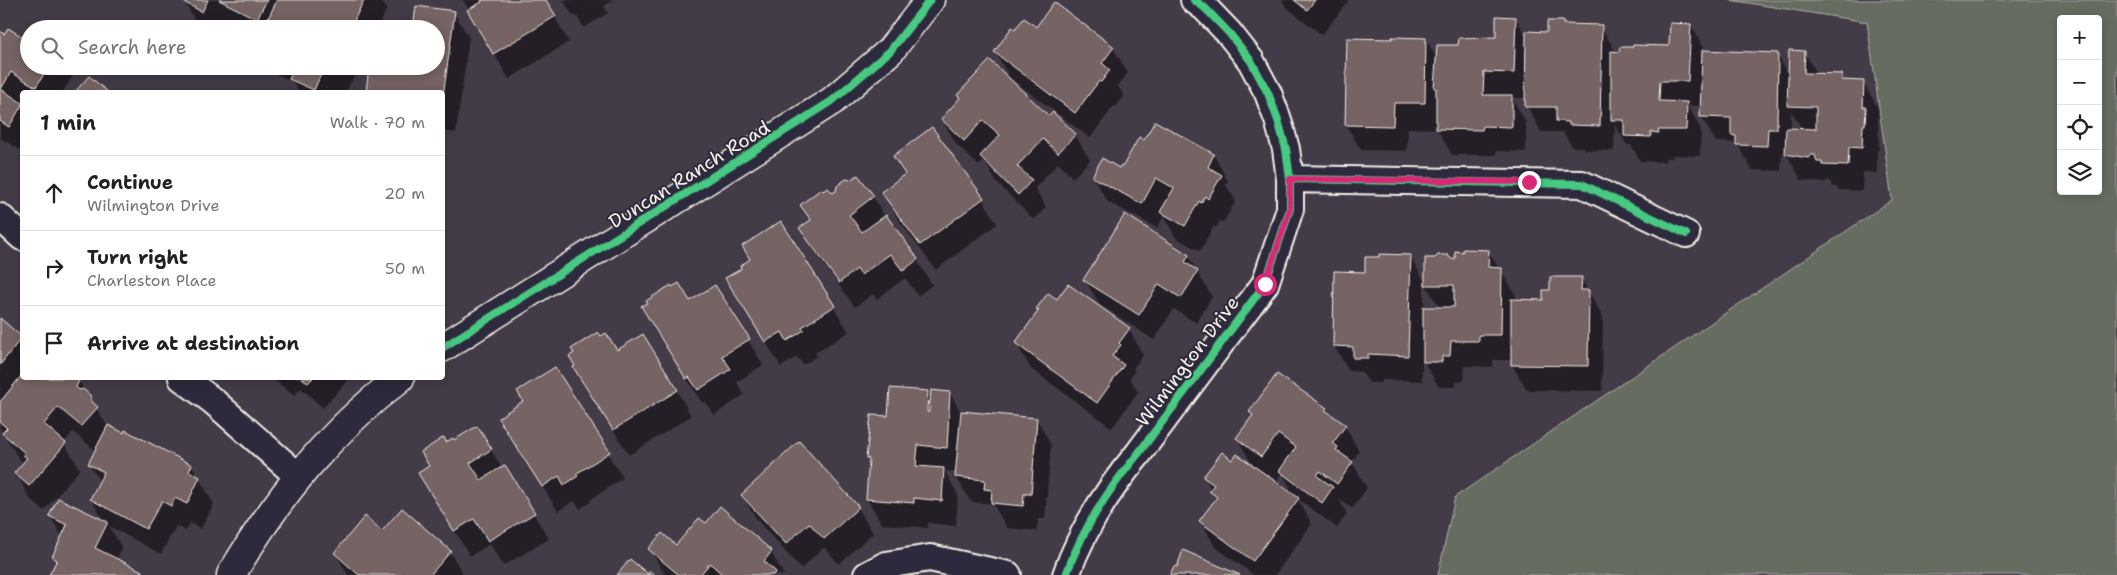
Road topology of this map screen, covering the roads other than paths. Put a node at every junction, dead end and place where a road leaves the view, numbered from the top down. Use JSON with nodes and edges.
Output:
{"nodes":[{"id":1,"x":930,"y":0,"type":"edge"},
{"id":2,"x":1194,"y":0,"type":"edge"},
{"id":3,"x":1290,"y":179,"type":"junction"},
{"id":4,"x":0,"y":217,"type":"edge"},
{"id":5,"x":1686,"y":234,"type":"dead end"},
{"id":6,"x":20,"y":235,"type":"edge"},
{"id":7,"x":445,"y":346,"type":"edge"},
{"id":8,"x":185,"y":380,"type":"edge"},
{"id":9,"x":397,"y":380,"type":"edge"},
{"id":10,"x":298,"y":476,"type":"junction"},
{"id":11,"x":231,"y":575,"type":"edge"},
{"id":12,"x":867,"y":575,"type":"edge"},
{"id":13,"x":1008,"y":575,"type":"edge"},
{"id":14,"x":1066,"y":575,"type":"edge"}],
"edges":[{"from":1,"to":7,"type":"street","name":"Duncan Ranch Road"},
{"from":2,"to":3,"type":"street","name":"Wilmington Drive"},
{"from":3,"to":5,"type":"street"},
{"from":3,"to":14,"type":"street","name":"Wilmington Drive"},
{"from":4,"to":6,"type":"street"},
{"from":8,"to":10,"type":"street"},
{"from":9,"to":10,"type":"street"},
{"from":10,"to":11,"type":"street"},
{"from":12,"to":13,"type":"street"}]}
